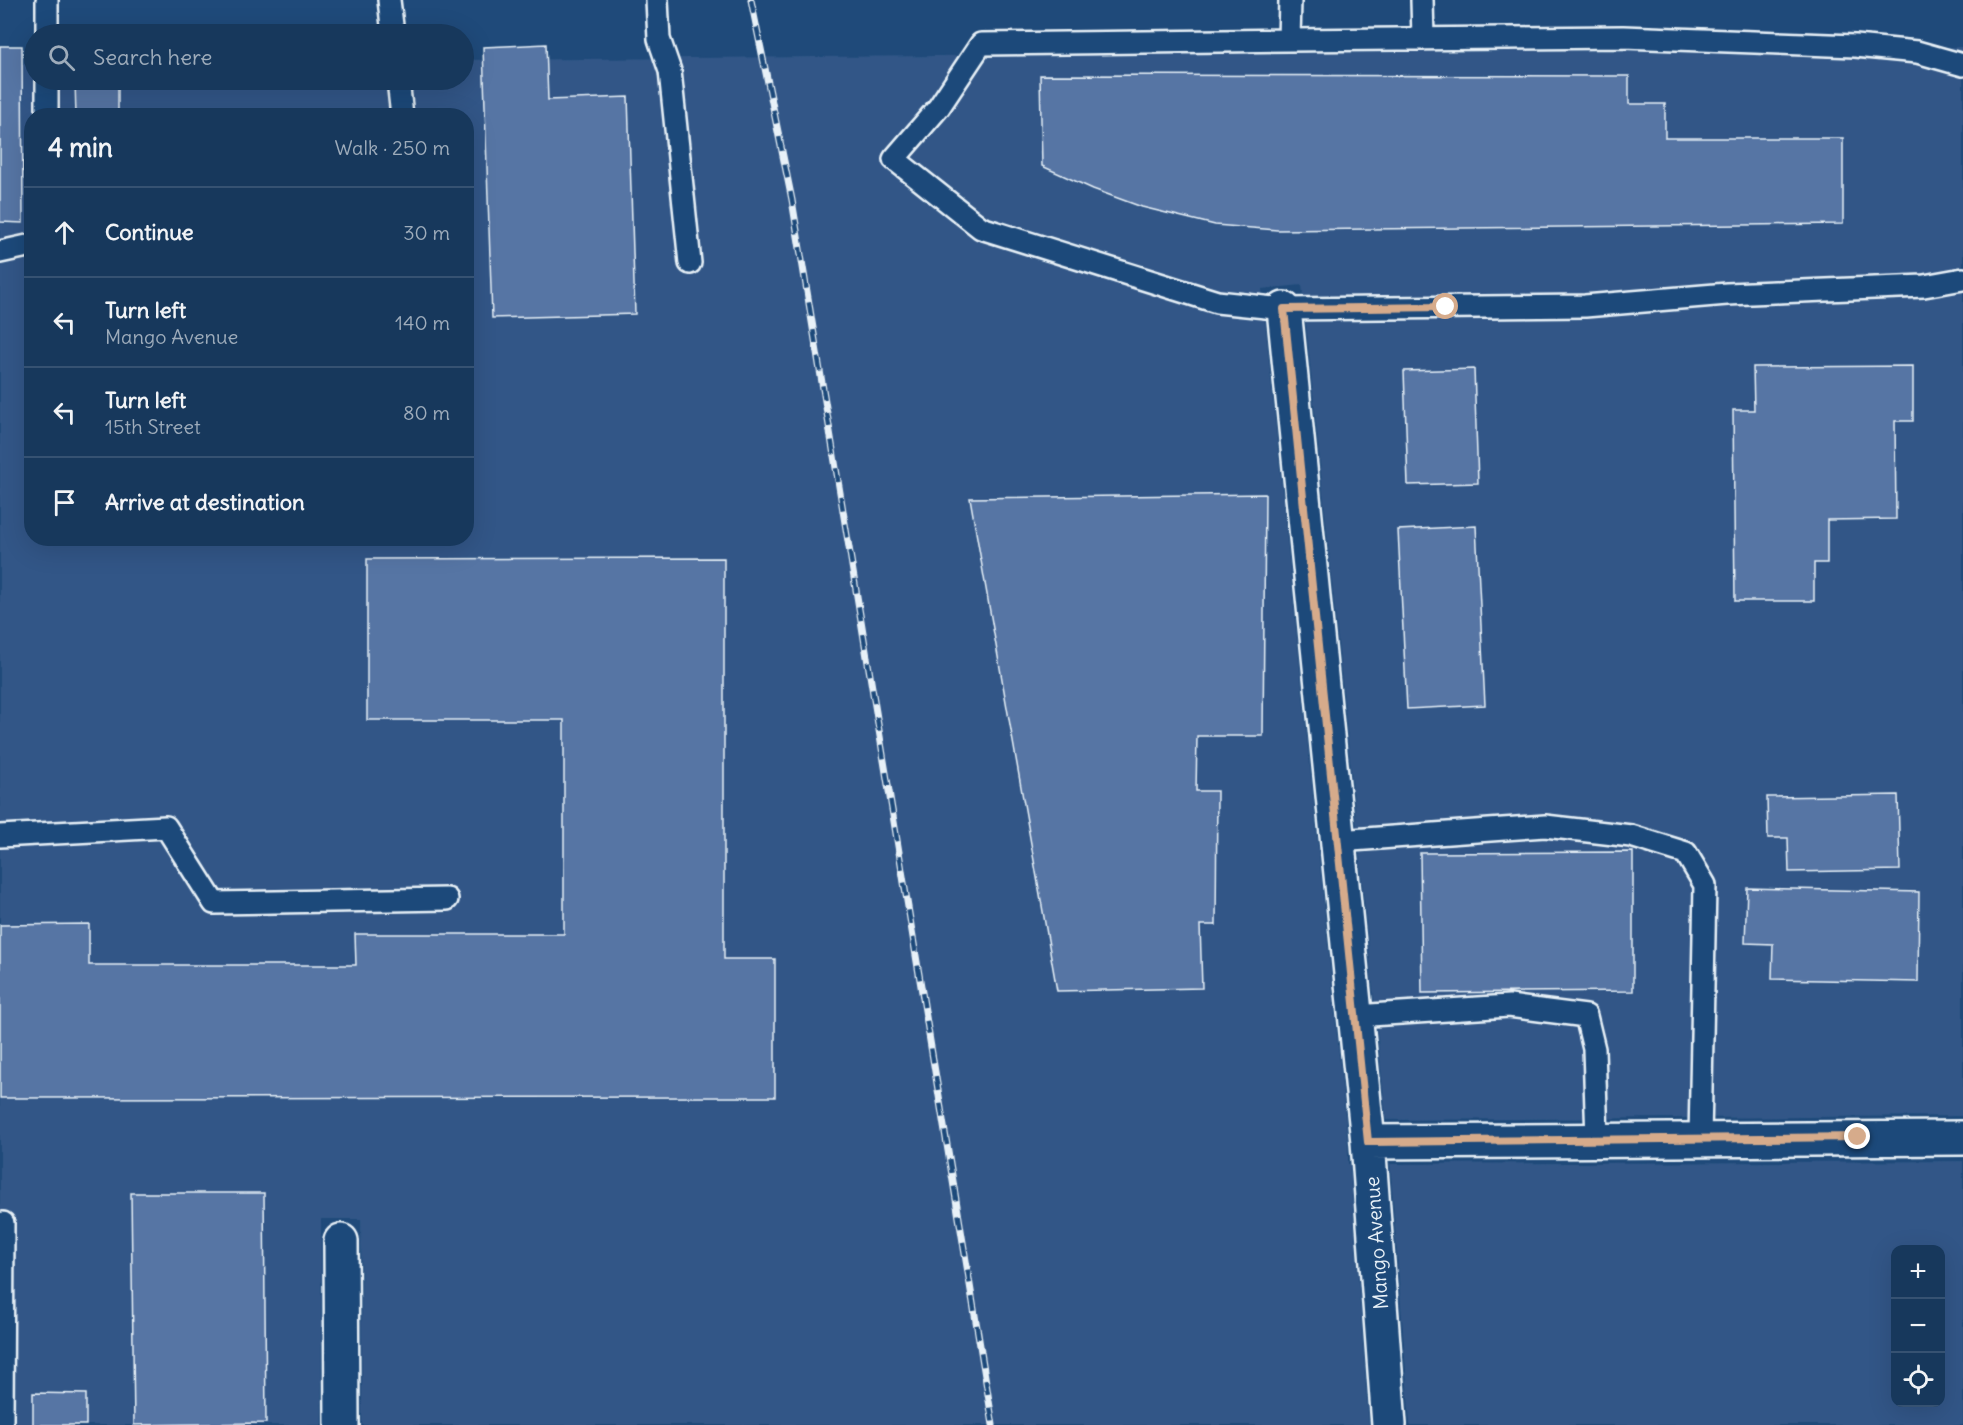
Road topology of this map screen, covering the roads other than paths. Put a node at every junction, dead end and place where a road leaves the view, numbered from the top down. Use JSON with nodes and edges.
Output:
{"nodes":[{"id":1,"x":47,"y":0,"type":"edge"},
{"id":2,"x":389,"y":0,"type":"edge"},
{"id":3,"x":657,"y":0,"type":"edge"},
{"id":4,"x":1290,"y":0,"type":"edge"},
{"id":5,"x":1422,"y":0,"type":"edge"},
{"id":6,"x":47,"y":24,"type":"edge"},
{"id":7,"x":392,"y":24,"type":"edge"},
{"id":8,"x":1423,"y":39,"type":"junction"},
{"id":9,"x":1289,"y":40,"type":"junction"},
{"id":10,"x":1963,"y":65,"type":"edge"},
{"id":11,"x":47,"y":90,"type":"edge"},
{"id":12,"x":399,"y":90,"type":"edge"},
{"id":13,"x":47,"y":108,"type":"edge"},
{"id":14,"x":401,"y":108,"type":"edge"},
{"id":15,"x":24,"y":247,"type":"edge"},
{"id":16,"x":0,"y":252,"type":"edge"},
{"id":17,"x":690,"y":263,"type":"dead end"},
{"id":18,"x":1963,"y":279,"type":"edge"},
{"id":19,"x":1284,"y":309,"type":"junction"},
{"id":20,"x":0,"y":836,"type":"edge"},
{"id":21,"x":1338,"y":841,"type":"junction"},
{"id":22,"x":447,"y":898,"type":"dead end"},
{"id":23,"x":1355,"y":1016,"type":"junction"},
{"id":24,"x":1963,"y":1138,"type":"edge"},
{"id":25,"x":1700,"y":1139,"type":"junction"},
{"id":26,"x":1597,"y":1140,"type":"junction"},
{"id":27,"x":1368,"y":1142,"type":"junction"},
{"id":28,"x":3,"y":1223,"type":"dead end"},
{"id":29,"x":341,"y":1241,"type":"dead end"},
{"id":30,"x":2,"y":1425,"type":"edge"},
{"id":31,"x":342,"y":1425,"type":"edge"},
{"id":32,"x":1389,"y":1425,"type":"edge"}],
"edges":[{"from":1,"to":6,"type":"lane"},
{"from":2,"to":7,"type":"lane"},
{"from":3,"to":17,"type":"lane"},
{"from":4,"to":9,"type":"lane"},
{"from":5,"to":8,"type":"lane"},
{"from":8,"to":9,"type":"lane"},
{"from":8,"to":10,"type":"lane"},
{"from":9,"to":19,"type":"lane"},
{"from":11,"to":13,"type":"lane"},
{"from":12,"to":14,"type":"lane"},
{"from":15,"to":16,"type":"lane"},
{"from":18,"to":19,"type":"lane"},
{"from":19,"to":21,"type":"street","name":"Mango Avenue"},
{"from":20,"to":22,"type":"lane"},
{"from":21,"to":23,"type":"street","name":"Mango Avenue"},
{"from":21,"to":25,"type":"lane"},
{"from":23,"to":26,"type":"lane"},
{"from":23,"to":27,"type":"street","name":"Mango Avenue"},
{"from":24,"to":25,"type":"street"},
{"from":25,"to":26,"type":"street"},
{"from":26,"to":27,"type":"street"},
{"from":27,"to":32,"type":"street","name":"Mango Avenue"},
{"from":28,"to":30,"type":"lane"},
{"from":29,"to":31,"type":"street"}]}
